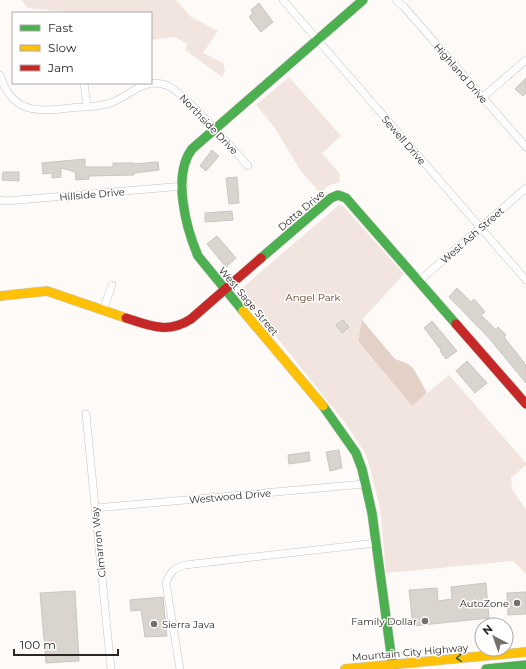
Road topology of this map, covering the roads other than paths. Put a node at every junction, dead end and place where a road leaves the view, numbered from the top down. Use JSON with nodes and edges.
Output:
{"nodes":[{"id":1,"x":283,"y":0,"type":"edge"},
{"id":2,"x":363,"y":0,"type":"edge"},
{"id":3,"x":396,"y":0,"type":"edge"},
{"id":4,"x":317,"y":39,"type":"junction"},
{"id":5,"x":526,"y":60,"type":"edge"},
{"id":6,"x":0,"y":75,"type":"edge"},
{"id":7,"x":84,"y":84,"type":"edge"},
{"id":8,"x":483,"y":98,"type":"junction"},
{"id":9,"x":87,"y":106,"type":"junction"},
{"id":10,"x":214,"y":129,"type":"junction"},
{"id":11,"x":526,"y":147,"type":"edge"},
{"id":12,"x":248,"y":166,"type":"dead end"},
{"id":13,"x":184,"y":186,"type":"junction"},
{"id":14,"x":526,"y":188,"type":"edge"},
{"id":15,"x":0,"y":200,"type":"edge"},
{"id":16,"x":480,"y":228,"type":"junction"},
{"id":17,"x":526,"y":280,"type":"edge"},
{"id":18,"x":419,"y":281,"type":"junction"},
{"id":19,"x":112,"y":285,"type":"dead end"},
{"id":20,"x":226,"y":290,"type":"junction"},
{"id":21,"x":0,"y":296,"type":"edge"},
{"id":22,"x":103,"y":310,"type":"junction"},
{"id":23,"x":526,"y":404,"type":"edge"},
{"id":24,"x":86,"y":414,"type":"dead end"},
{"id":25,"x":365,"y":484,"type":"junction"},
{"id":26,"x":95,"y":508,"type":"junction"},
{"id":27,"x":376,"y":543,"type":"junction"},
{"id":28,"x":526,"y":652,"type":"edge"},
{"id":29,"x":526,"y":665,"type":"edge"},
{"id":30,"x":392,"y":667,"type":"edge"},
{"id":31,"x":499,"y":668,"type":"edge"},
{"id":32,"x":111,"y":669,"type":"edge"},
{"id":33,"x":180,"y":669,"type":"edge"},
{"id":34,"x":345,"y":669,"type":"edge"},
{"id":35,"x":486,"y":669,"type":"edge"}],
"edges":[{"from":1,"to":4,"type":"street","name":"Sewell Drive"},
{"from":2,"to":4,"type":"street","name":"West Sage Street"},
{"from":3,"to":8,"type":"street","name":"Highland Drive"},
{"from":4,"to":10,"type":"street","name":"West Sage Street"},
{"from":4,"to":16,"type":"street","name":"Sewell Drive"},
{"from":5,"to":8,"type":"street"},
{"from":6,"to":9,"type":"street","name":"Northside Drive"},
{"from":7,"to":9,"type":"street"},
{"from":8,"to":11,"type":"street","name":"Highland Drive"},
{"from":9,"to":10,"type":"street","name":"Northside Drive"},
{"from":10,"to":12,"type":"street","name":"Northside Drive"},
{"from":10,"to":13,"type":"street","name":"West Sage Street"},
{"from":13,"to":15,"type":"street","name":"Hillside Drive"},
{"from":13,"to":20,"type":"street","name":"West Sage Street"},
{"from":14,"to":16,"type":"street","name":"West Ash Street"},
{"from":16,"to":17,"type":"street","name":"Sewell Drive"},
{"from":16,"to":18,"type":"street","name":"West Ash Street"},
{"from":18,"to":20,"type":"street","name":"Dotta Drive"},
{"from":18,"to":23,"type":"street","name":"Dotta Drive"},
{"from":19,"to":22,"type":"street"},
{"from":20,"to":22,"type":"street","name":"Dotta Drive"},
{"from":20,"to":25,"type":"street","name":"West Sage Street"},
{"from":21,"to":22,"type":"street","name":"Dotta Drive"},
{"from":24,"to":26,"type":"street","name":"Cimarron Way"},
{"from":25,"to":26,"type":"street","name":"Westwood Drive"},
{"from":25,"to":27,"type":"street","name":"West Sage Street"},
{"from":26,"to":32,"type":"street","name":"Cimarron Way"},
{"from":27,"to":30,"type":"street","name":"West Sage Street"},
{"from":27,"to":33,"type":"street"},
{"from":28,"to":30,"type":"street","name":"Mountain City Highway","one_way":true},
{"from":29,"to":31,"type":"street"},
{"from":30,"to":34,"type":"street","name":"Mountain City Highway"},
{"from":31,"to":35,"type":"street"}]}
